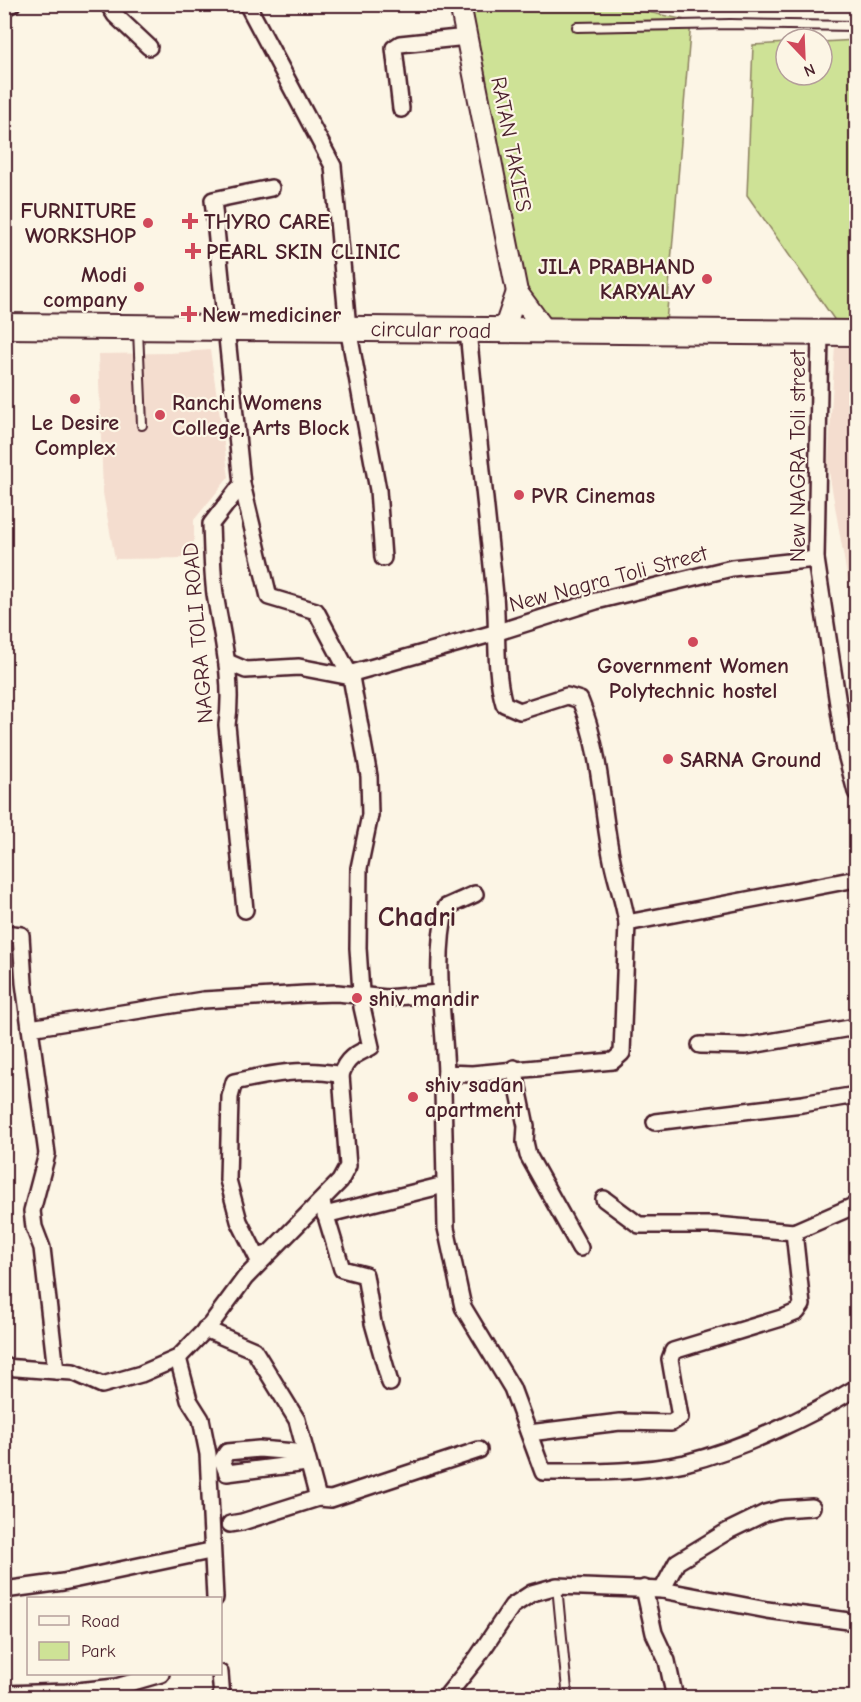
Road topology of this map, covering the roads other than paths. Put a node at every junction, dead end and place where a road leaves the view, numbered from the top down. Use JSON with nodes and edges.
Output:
{"nodes":[{"id":1,"x":12,"y":4,"type":"edge"},
{"id":2,"x":108,"y":4,"type":"edge"},
{"id":3,"x":247,"y":4,"type":"edge"},
{"id":4,"x":460,"y":4,"type":"edge"},
{"id":5,"x":4,"y":8,"type":"edge"},
{"id":6,"x":856,"y":26,"type":"edge"},
{"id":7,"x":577,"y":27,"type":"dead end"},
{"id":8,"x":467,"y":37,"type":"junction"},
{"id":9,"x":149,"y":47,"type":"dead end"},
{"id":10,"x":401,"y":109,"type":"dead end"},
{"id":11,"x":271,"y":188,"type":"dead end"},
{"id":12,"x":517,"y":292,"type":"junction"},
{"id":13,"x":4,"y":326,"type":"edge"},
{"id":14,"x":138,"y":327,"type":"junction"},
{"id":15,"x":225,"y":328,"type":"junction"},
{"id":16,"x":348,"y":328,"type":"junction"},
{"id":17,"x":468,"y":330,"type":"junction"},
{"id":18,"x":504,"y":330,"type":"junction"},
{"id":19,"x":545,"y":330,"type":"junction"},
{"id":20,"x":820,"y":332,"type":"junction"},
{"id":21,"x":856,"y":333,"type":"edge"},
{"id":22,"x":142,"y":425,"type":"dead end"},
{"id":23,"x":242,"y":484,"type":"junction"},
{"id":24,"x":383,"y":558,"type":"dead end"},
{"id":25,"x":816,"y":559,"type":"junction"},
{"id":26,"x":498,"y":632,"type":"junction"},
{"id":27,"x":226,"y":662,"type":"junction"},
{"id":28,"x":354,"y":675,"type":"junction"},
{"id":29,"x":856,"y":792,"type":"edge"},
{"id":30,"x":856,"y":879,"type":"edge"},
{"id":31,"x":475,"y":894,"type":"dead end"},
{"id":32,"x":244,"y":910,"type":"dead end"},
{"id":33,"x":627,"y":923,"type":"junction"},
{"id":34,"x":5,"y":932,"type":"edge"},
{"id":35,"x":438,"y":993,"type":"junction"},
{"id":36,"x":361,"y":996,"type":"junction"},
{"id":37,"x":856,"y":1027,"type":"edge"},
{"id":38,"x":30,"y":1028,"type":"junction"},
{"id":39,"x":700,"y":1045,"type":"dead end"},
{"id":40,"x":514,"y":1068,"type":"junction"},
{"id":41,"x":446,"y":1073,"type":"junction"},
{"id":42,"x":341,"y":1075,"type":"junction"},
{"id":43,"x":856,"y":1095,"type":"edge"},
{"id":44,"x":655,"y":1122,"type":"dead end"},
{"id":45,"x":444,"y":1185,"type":"junction"},
{"id":46,"x":604,"y":1199,"type":"dead end"},
{"id":47,"x":856,"y":1205,"type":"edge"},
{"id":48,"x":323,"y":1209,"type":"junction"},
{"id":49,"x":794,"y":1232,"type":"junction"},
{"id":50,"x":580,"y":1248,"type":"dead end"},
{"id":51,"x":268,"y":1254,"type":"junction"},
{"id":52,"x":206,"y":1329,"type":"junction"},
{"id":53,"x":178,"y":1358,"type":"junction"},
{"id":54,"x":4,"y":1367,"type":"edge"},
{"id":55,"x":56,"y":1371,"type":"junction"},
{"id":56,"x":390,"y":1383,"type":"dead end"},
{"id":57,"x":856,"y":1388,"type":"edge"},
{"id":58,"x":529,"y":1432,"type":"junction"},
{"id":59,"x":479,"y":1450,"type":"dead end"},
{"id":60,"x":307,"y":1463,"type":"junction"},
{"id":61,"x":318,"y":1497,"type":"junction"},
{"id":62,"x":812,"y":1507,"type":"dead end"},
{"id":63,"x":230,"y":1524,"type":"dead end"},
{"id":64,"x":210,"y":1551,"type":"junction"},
{"id":65,"x":557,"y":1586,"type":"junction"},
{"id":66,"x":644,"y":1588,"type":"junction"},
{"id":67,"x":4,"y":1590,"type":"edge"},
{"id":68,"x":662,"y":1590,"type":"junction"},
{"id":69,"x":215,"y":1597,"type":"edge"},
{"id":70,"x":856,"y":1622,"type":"edge"},
{"id":71,"x":157,"y":1675,"type":"edge"},
{"id":72,"x":220,"y":1675,"type":"edge"},
{"id":73,"x":567,"y":1690,"type":"dead end"},
{"id":74,"x":4,"y":1694,"type":"edge"},
{"id":75,"x":222,"y":1698,"type":"edge"},
{"id":76,"x":445,"y":1698,"type":"edge"},
{"id":77,"x":675,"y":1698,"type":"edge"}],
"edges":[{"from":1,"to":5,"type":"street"},
{"from":2,"to":9,"type":"street"},
{"from":3,"to":16,"type":"street"},
{"from":4,"to":8,"type":"street","name":"RATAN TAKIES"},
{"from":6,"to":7,"type":"lane"},
{"from":8,"to":10,"type":"street"},
{"from":8,"to":12,"type":"street","name":"RATAN TAKIES"},
{"from":11,"to":15,"type":"street"},
{"from":12,"to":18,"type":"street","name":"RATAN TAKIES"},
{"from":12,"to":19,"type":"street","name":"RATAN TAKIES"},
{"from":13,"to":14,"type":"main road","name":"circular road"},
{"from":14,"to":15,"type":"main road","name":"circular road"},
{"from":14,"to":22,"type":"lane"},
{"from":15,"to":16,"type":"main road","name":"circular road"},
{"from":15,"to":23,"type":"street"},
{"from":16,"to":17,"type":"main road","name":"circular road"},
{"from":16,"to":24,"type":"street"},
{"from":17,"to":18,"type":"main road","name":"circular road"},
{"from":17,"to":26,"type":"street","name":"New Nagra Toli Street"},
{"from":18,"to":19,"type":"main road","name":"circular road"},
{"from":19,"to":20,"type":"main road","name":"circular road"},
{"from":20,"to":21,"type":"main road","name":"circular road"},
{"from":20,"to":25,"type":"street","name":"New NAGRA Toli street"},
{"from":23,"to":27,"type":"street","name":"NAGRA TOLI ROAD"},
{"from":23,"to":28,"type":"street"},
{"from":25,"to":26,"type":"street","name":"New Nagra Toli Street"},
{"from":25,"to":29,"type":"street","name":"New NAGRA Toli street"},
{"from":26,"to":28,"type":"street"},
{"from":26,"to":33,"type":"street"},
{"from":27,"to":28,"type":"street"},
{"from":27,"to":32,"type":"street","name":"NAGRA TOLI ROAD"},
{"from":28,"to":36,"type":"street"},
{"from":30,"to":33,"type":"street"},
{"from":31,"to":35,"type":"street"},
{"from":33,"to":40,"type":"street"},
{"from":34,"to":38,"type":"street"},
{"from":35,"to":36,"type":"street"},
{"from":35,"to":41,"type":"street"},
{"from":36,"to":38,"type":"street"},
{"from":36,"to":42,"type":"street"},
{"from":37,"to":39,"type":"street"},
{"from":38,"to":55,"type":"street"},
{"from":40,"to":41,"type":"street"},
{"from":40,"to":50,"type":"street"},
{"from":41,"to":45,"type":"street"},
{"from":42,"to":48,"type":"street"},
{"from":42,"to":51,"type":"street"},
{"from":43,"to":44,"type":"street"},
{"from":45,"to":48,"type":"street"},
{"from":45,"to":58,"type":"street"},
{"from":46,"to":49,"type":"street"},
{"from":47,"to":49,"type":"street"},
{"from":48,"to":51,"type":"street"},
{"from":48,"to":56,"type":"street"},
{"from":49,"to":58,"type":"street"},
{"from":51,"to":52,"type":"street"},
{"from":52,"to":53,"type":"street"},
{"from":52,"to":60,"type":"street"},
{"from":53,"to":55,"type":"street"},
{"from":53,"to":64,"type":"street"},
{"from":54,"to":55,"type":"street"},
{"from":57,"to":58,"type":"street"},
{"from":59,"to":61,"type":"street"},
{"from":60,"to":60,"type":"street"},
{"from":60,"to":61,"type":"street"},
{"from":61,"to":63,"type":"street"},
{"from":62,"to":68,"type":"street"},
{"from":64,"to":67,"type":"street"},
{"from":64,"to":69,"type":"street"},
{"from":65,"to":66,"type":"street"},
{"from":65,"to":73,"type":"lane"},
{"from":65,"to":76,"type":"street"},
{"from":66,"to":68,"type":"street"},
{"from":66,"to":77,"type":"street"},
{"from":68,"to":70,"type":"street"},
{"from":71,"to":74,"type":"street"},
{"from":72,"to":75,"type":"street"}]}
